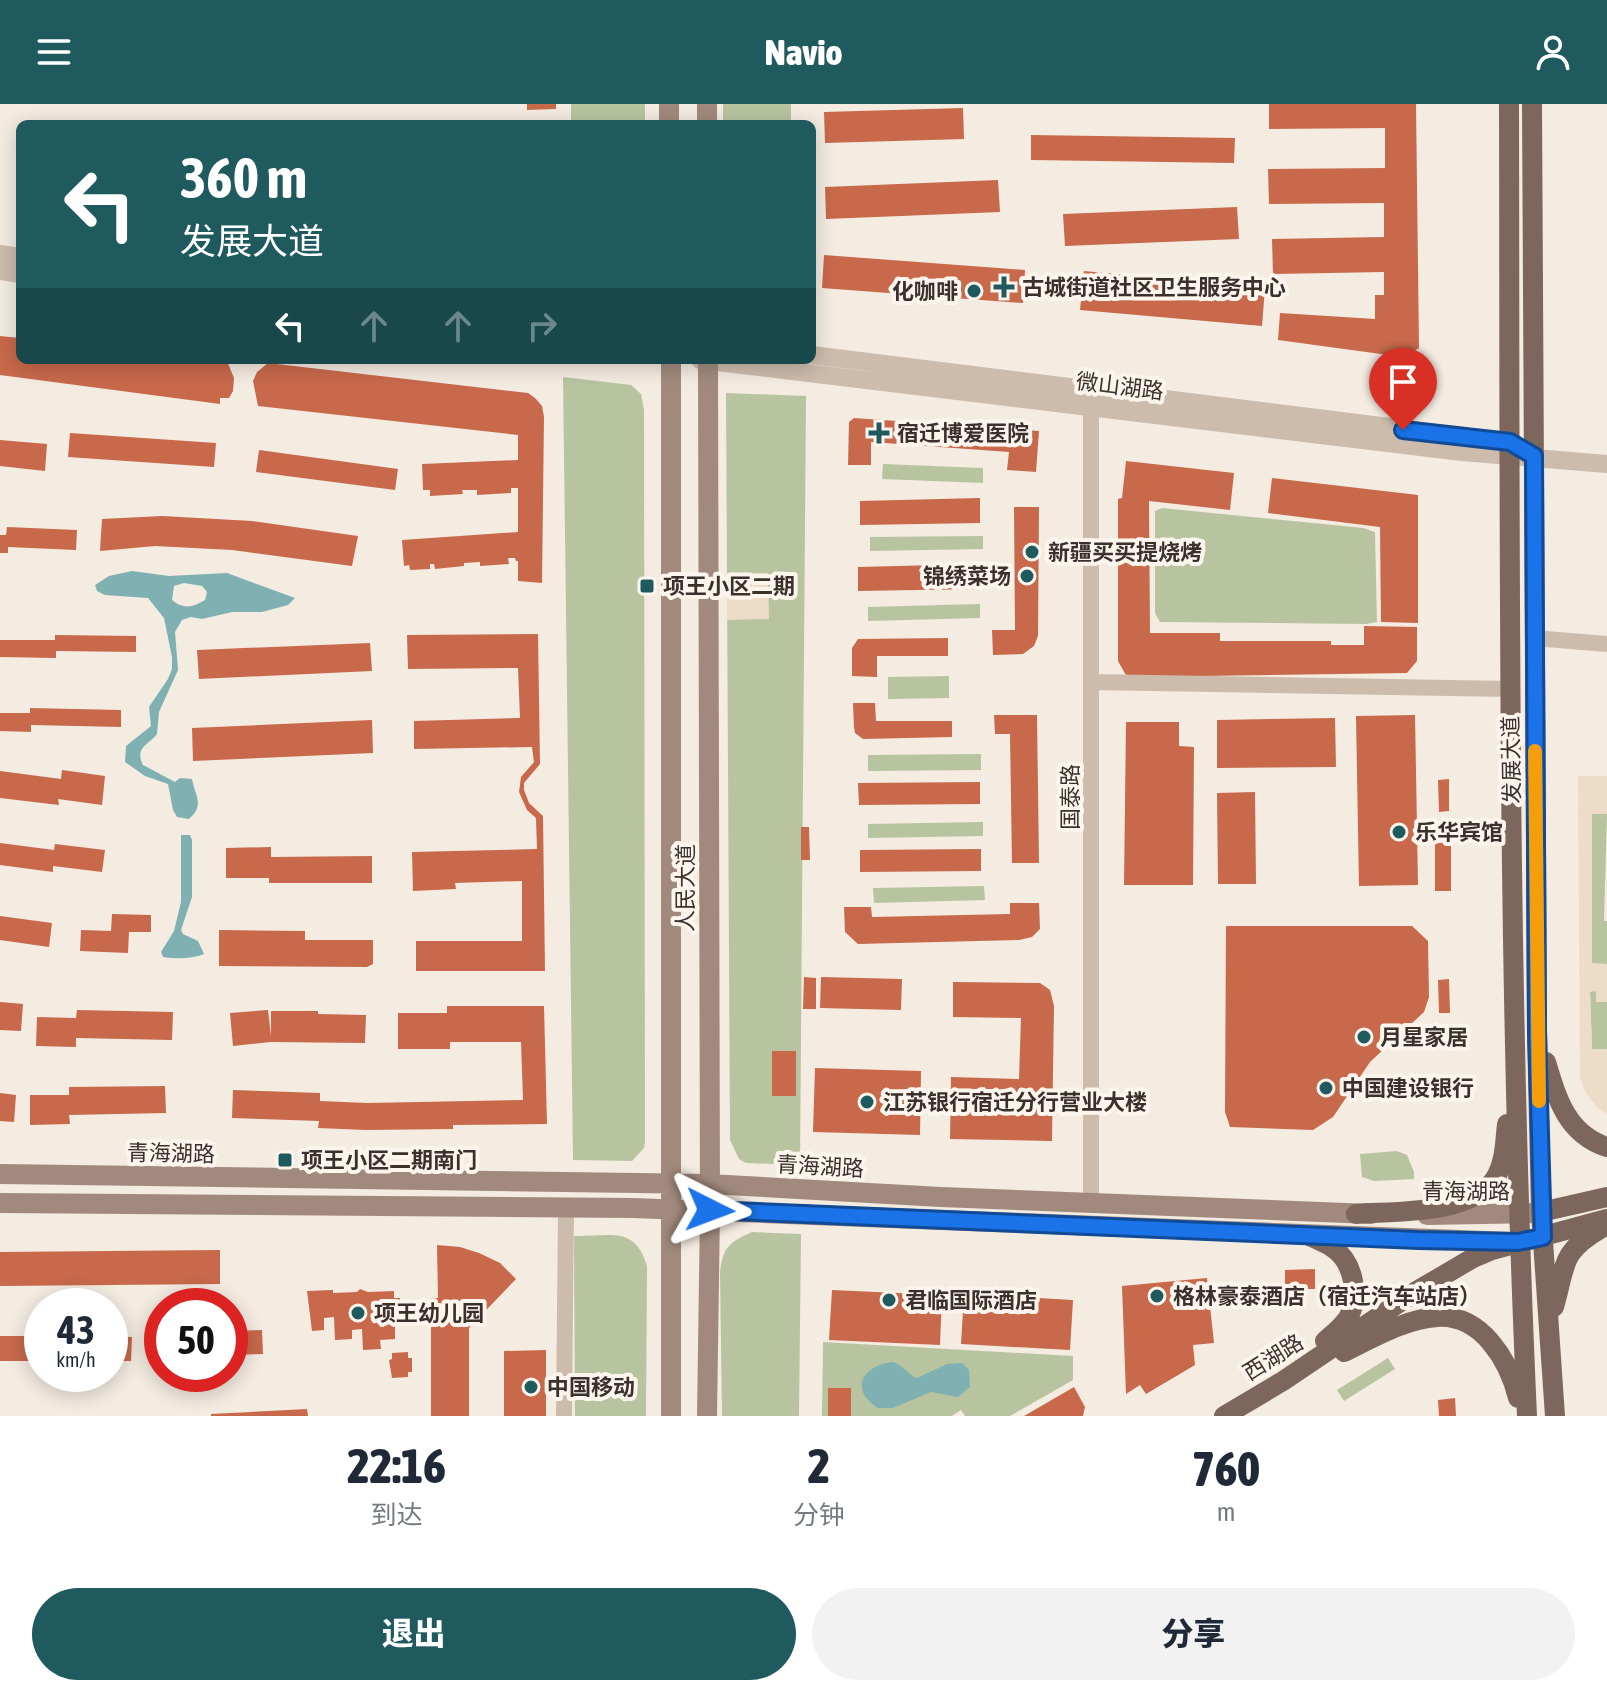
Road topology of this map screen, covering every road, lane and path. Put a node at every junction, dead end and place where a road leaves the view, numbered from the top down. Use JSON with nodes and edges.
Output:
{"nodes":[{"id":1,"x":1509,"y":104,"type":"edge"},
{"id":2,"x":1532,"y":104,"type":"edge"},
{"id":3,"x":816,"y":356,"type":"edge"},
{"id":4,"x":671,"y":364,"type":"edge"},
{"id":5,"x":708,"y":364,"type":"edge"},
{"id":6,"x":748,"y":364,"type":"edge"},
{"id":7,"x":1091,"y":398,"type":"junction"},
{"id":8,"x":1510,"y":448,"type":"junction"},
{"id":9,"x":1534,"y":456,"type":"junction"},
{"id":10,"x":1607,"y":464,"type":"edge"},
{"id":11,"x":1534,"y":638,"type":"junction"},
{"id":12,"x":1607,"y":644,"type":"edge"},
{"id":13,"x":1092,"y":682,"type":"junction"},
{"id":14,"x":1510,"y":689,"type":"junction"},
{"id":15,"x":1515,"y":1029,"type":"junction"},
{"id":16,"x":1537,"y":1031,"type":"junction"},
{"id":17,"x":1607,"y":1147,"type":"edge"},
{"id":18,"x":0,"y":1174,"type":"edge"},
{"id":19,"x":671,"y":1184,"type":"junction"},
{"id":20,"x":709,"y":1184,"type":"junction"},
{"id":21,"x":1607,"y":1197,"type":"edge"},
{"id":22,"x":0,"y":1203,"type":"edge"},
{"id":23,"x":1091,"y":1204,"type":"junction"},
{"id":24,"x":566,"y":1207,"type":"junction"},
{"id":25,"x":671,"y":1209,"type":"junction"},
{"id":26,"x":710,"y":1210,"type":"junction"},
{"id":27,"x":1541,"y":1212,"type":"junction"},
{"id":28,"x":1356,"y":1214,"type":"junction"},
{"id":29,"x":1518,"y":1214,"type":"junction"},
{"id":30,"x":1607,"y":1222,"type":"edge"},
{"id":31,"x":1310,"y":1236,"type":"junction"},
{"id":32,"x":1543,"y":1237,"type":"junction"},
{"id":33,"x":1518,"y":1242,"type":"junction"},
{"id":34,"x":1550,"y":1323,"type":"junction"},
{"id":35,"x":1283,"y":1381,"type":"junction"},
{"id":36,"x":564,"y":1416,"type":"edge"},
{"id":37,"x":671,"y":1416,"type":"edge"},
{"id":38,"x":707,"y":1416,"type":"edge"},
{"id":39,"x":1224,"y":1416,"type":"edge"},
{"id":40,"x":1524,"y":1416,"type":"edge"},
{"id":41,"x":1555,"y":1416,"type":"edge"}],
"edges":[{"from":1,"to":8,"type":"main road","name":"发展大道"},
{"from":2,"to":9,"type":"main road","name":"发展大道"},
{"from":3,"to":7,"type":"street","name":"微山湖路"},
{"from":4,"to":19,"type":"main road","name":"人民大道"},
{"from":5,"to":20,"type":"main road","name":"人民大道"},
{"from":6,"to":7,"type":"street","name":"微山湖路"},
{"from":7,"to":8,"type":"street","name":"微山湖路"},
{"from":7,"to":13,"type":"street","name":"国泰路"},
{"from":8,"to":9,"type":"street","name":"微山湖路"},
{"from":8,"to":14,"type":"main road","name":"发展大道"},
{"from":9,"to":10,"type":"street","name":"微山湖路"},
{"from":9,"to":11,"type":"main road","name":"发展大道"},
{"from":11,"to":12,"type":"street"},
{"from":11,"to":16,"type":"main road","name":"发展大道"},
{"from":13,"to":14,"type":"street"},
{"from":13,"to":23,"type":"street","name":"国泰路"},
{"from":14,"to":15,"type":"main road","name":"发展大道"},
{"from":15,"to":28,"type":"main road"},
{"from":15,"to":29,"type":"main road","name":"发展大道"},
{"from":16,"to":17,"type":"main road"},
{"from":16,"to":27,"type":"main road","name":"发展大道"},
{"from":18,"to":19,"type":"main road","name":"青海湖路"},
{"from":19,"to":20,"type":"main road","name":"青海湖路"},
{"from":19,"to":25,"type":"main road","name":"人民大道"},
{"from":20,"to":23,"type":"main road","name":"青海湖路"},
{"from":20,"to":26,"type":"main road","name":"人民大道"},
{"from":21,"to":27,"type":"main road"},
{"from":22,"to":24,"type":"main road"},
{"from":23,"to":28,"type":"main road","name":"青海湖路"},
{"from":24,"to":25,"type":"main road"},
{"from":24,"to":36,"type":"street"},
{"from":25,"to":26,"type":"main road"},
{"from":25,"to":37,"type":"main road","name":"人民大道"},
{"from":26,"to":31,"type":"main road"},
{"from":26,"to":38,"type":"main road","name":"人民大道"},
{"from":27,"to":29,"type":"main road","name":"青海湖路"},
{"from":27,"to":32,"type":"main road","name":"发展大道"},
{"from":27,"to":33,"type":"main road"},
{"from":28,"to":29,"type":"main road","name":"青海湖路"},
{"from":29,"to":33,"type":"main road","name":"发展大道"},
{"from":30,"to":32,"type":"main road","name":"西湖路"},
{"from":30,"to":34,"type":"main road"},
{"from":31,"to":33,"type":"main road"},
{"from":31,"to":35,"type":"main road"},
{"from":32,"to":33,"type":"main road","name":"西湖路"},
{"from":32,"to":34,"type":"main road","name":"发展大道"},
{"from":33,"to":35,"type":"main road","name":"西湖路"},
{"from":33,"to":40,"type":"main road","name":"发展大道"},
{"from":34,"to":41,"type":"main road","name":"发展大道"},
{"from":35,"to":39,"type":"main road","name":"西湖路"},
{"from":35,"to":40,"type":"main road"}]}
